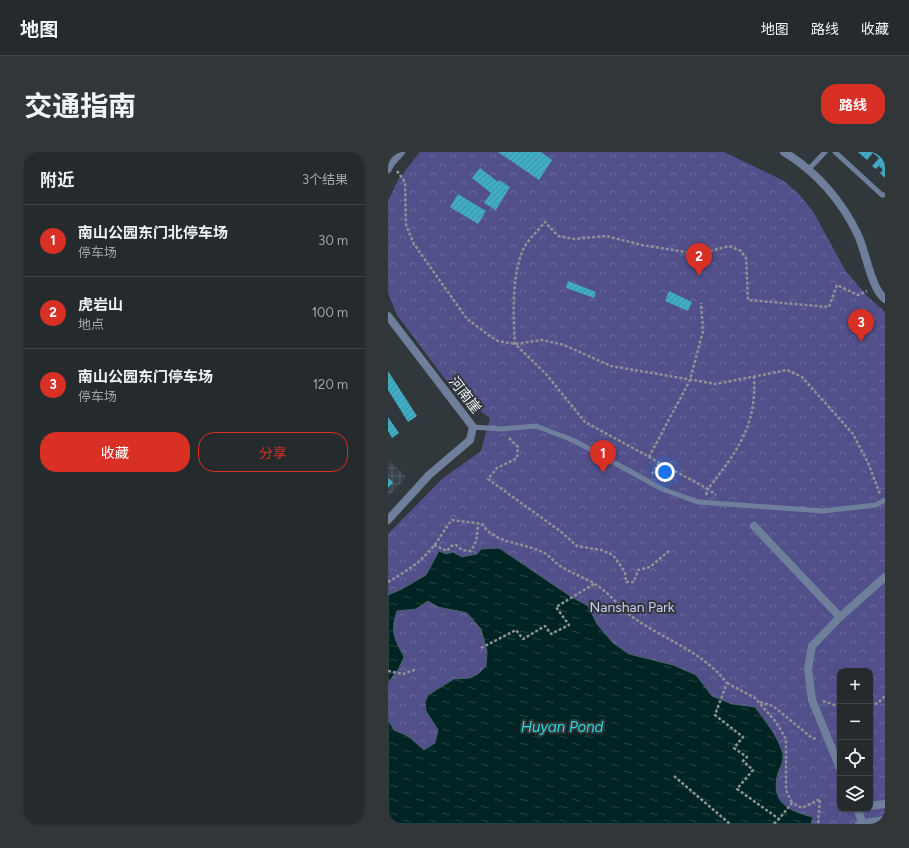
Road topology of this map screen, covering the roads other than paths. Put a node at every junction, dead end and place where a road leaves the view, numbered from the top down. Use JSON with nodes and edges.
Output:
{"nodes":[{"id":1,"x":401,"y":152,"type":"edge"},
{"id":2,"x":825,"y":152,"type":"edge"},
{"id":3,"x":835,"y":152,"type":"edge"},
{"id":4,"x":786,"y":153,"type":"edge"},
{"id":5,"x":389,"y":166,"type":"edge"},
{"id":6,"x":808,"y":169,"type":"junction"},
{"id":7,"x":885,"y":195,"type":"edge"},
{"id":8,"x":885,"y":299,"type":"edge"},
{"id":9,"x":388,"y":316,"type":"edge"},
{"id":10,"x":472,"y":427,"type":"junction"},
{"id":11,"x":884,"y":500,"type":"edge"},
{"id":12,"x":388,"y":520,"type":"edge"},
{"id":13,"x":754,"y":526,"type":"dead end"},
{"id":14,"x":885,"y":577,"type":"edge"},
{"id":15,"x":840,"y":617,"type":"junction"},
{"id":16,"x":837,"y":761,"type":"edge"},
{"id":17,"x":885,"y":804,"type":"edge"},
{"id":18,"x":873,"y":806,"type":"edge"},
{"id":19,"x":858,"y":812,"type":"edge"},
{"id":20,"x":885,"y":820,"type":"edge"},
{"id":21,"x":861,"y":824,"type":"edge"}],
"edges":[{"from":1,"to":5,"type":"street"},
{"from":2,"to":6,"type":"lane"},
{"from":3,"to":7,"type":"lane"},
{"from":4,"to":6,"type":"street"},
{"from":6,"to":8,"type":"street"},
{"from":9,"to":10,"type":"street","name":"河南崖"},
{"from":10,"to":11,"type":"lane"},
{"from":10,"to":12,"type":"street","name":"河南崖"},
{"from":13,"to":15,"type":"street"},
{"from":14,"to":15,"type":"street"},
{"from":15,"to":16,"type":"street"},
{"from":17,"to":18,"type":"street"},
{"from":19,"to":21,"type":"street"},
{"from":20,"to":21,"type":"street"}]}
